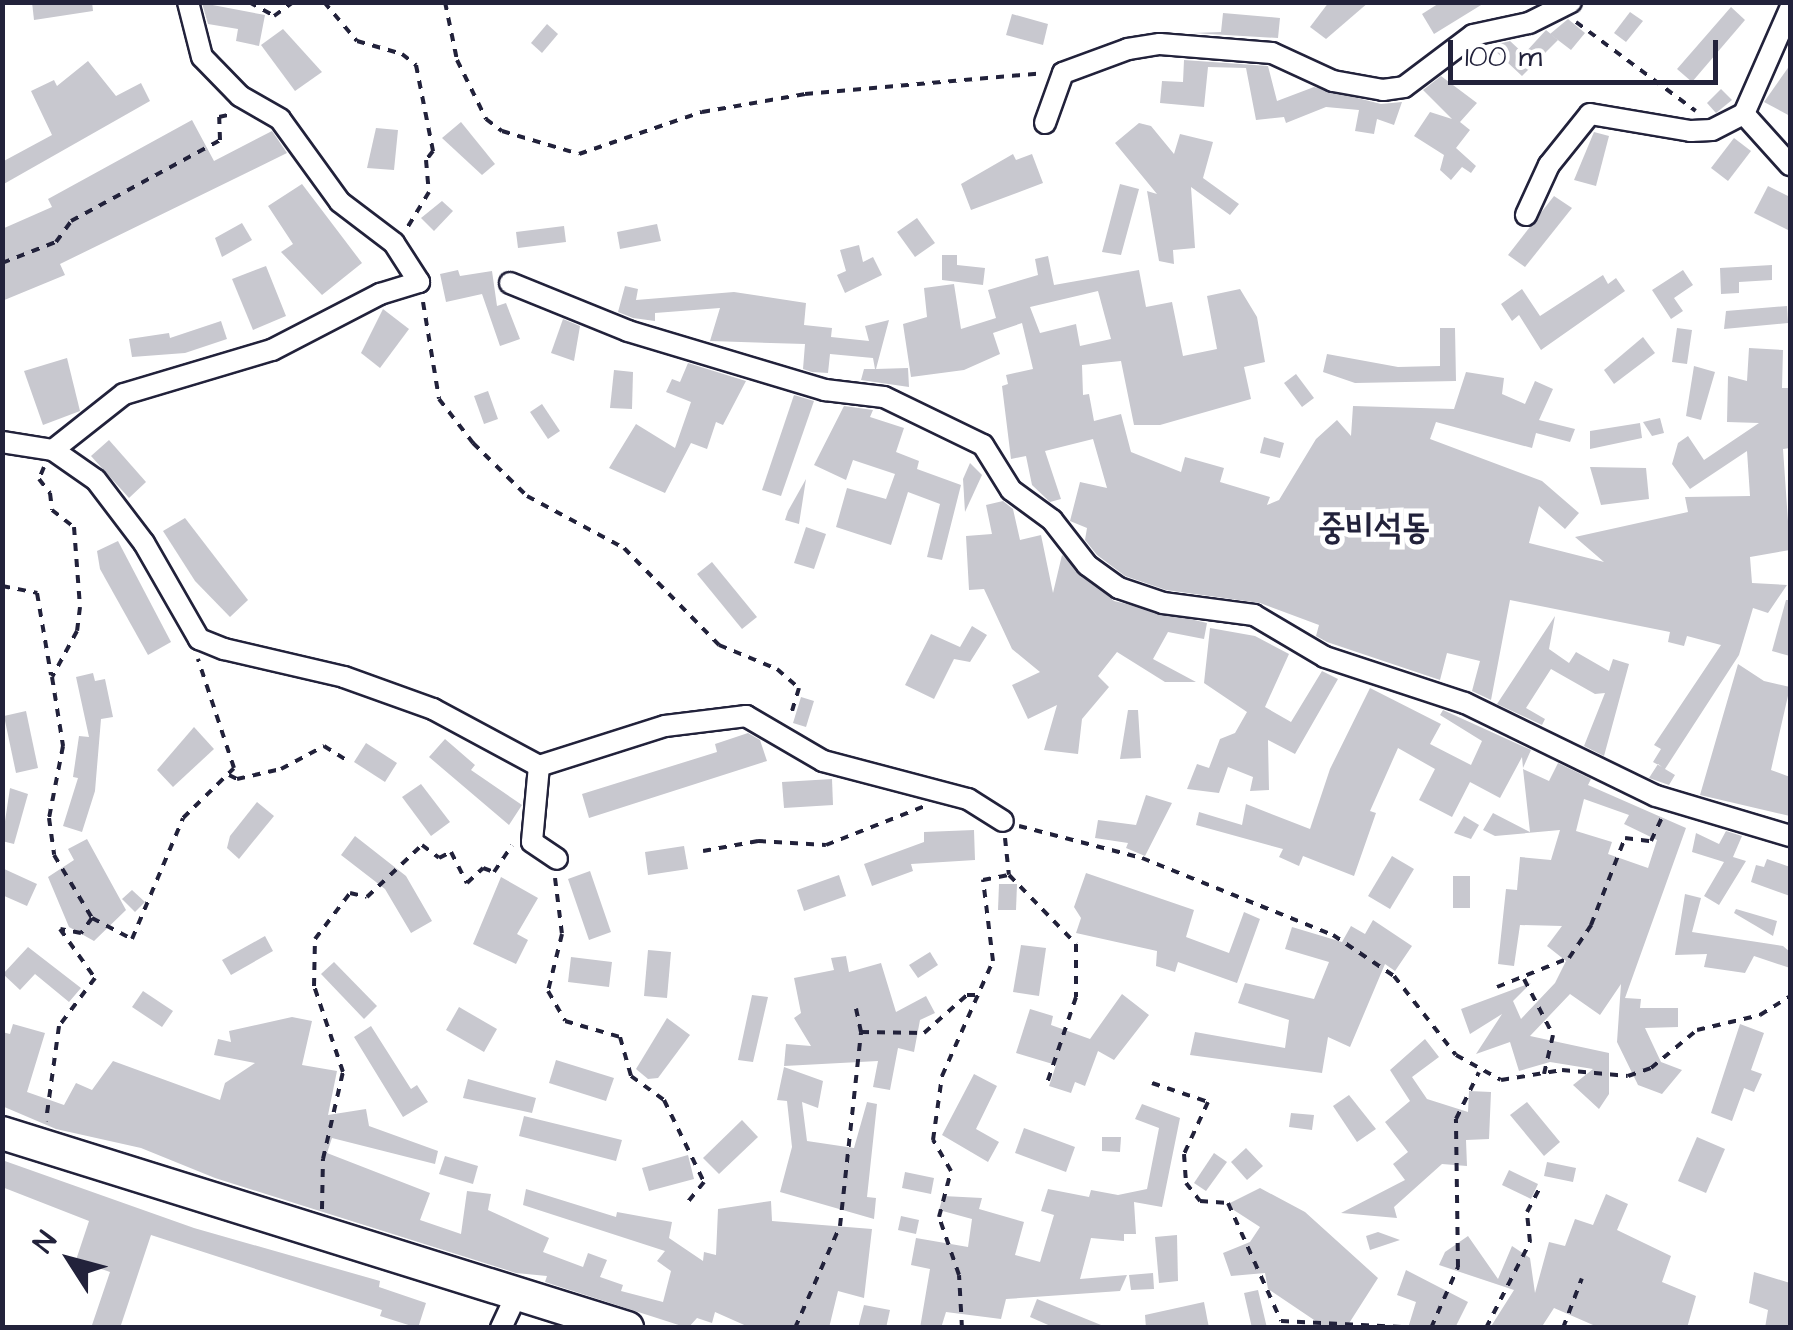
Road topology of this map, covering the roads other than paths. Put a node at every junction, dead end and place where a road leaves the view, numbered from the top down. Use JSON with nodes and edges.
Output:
{"nodes":[{"id":1,"x":188,"y":2,"type":"edge"},
{"id":2,"x":1566,"y":6,"type":"edge"},
{"id":3,"x":1790,"y":9,"type":"edge"},
{"id":4,"x":1744,"y":114,"type":"junction"},
{"id":5,"x":1045,"y":123,"type":"dead end"},
{"id":6,"x":1790,"y":165,"type":"edge"},
{"id":7,"x":1526,"y":215,"type":"dead end"},
{"id":8,"x":510,"y":283,"type":"dead end"},
{"id":9,"x":2,"y":442,"type":"edge"},
{"id":10,"x":53,"y":450,"type":"junction"},
{"id":11,"x":539,"y":766,"type":"junction"},
{"id":12,"x":1003,"y":821,"type":"road end"},
{"id":13,"x":1790,"y":836,"type":"edge"},
{"id":14,"x":557,"y":860,"type":"road end"},
{"id":15,"x":2,"y":1133,"type":"edge"},
{"id":16,"x":518,"y":1292,"type":"junction"},
{"id":17,"x":501,"y":1328,"type":"edge"},
{"id":18,"x":627,"y":1328,"type":"edge"}],
"edges":[{"from":1,"to":10,"type":"street"},
{"from":2,"to":5,"type":"street"},
{"from":3,"to":4,"type":"street"},
{"from":4,"to":6,"type":"street"},
{"from":4,"to":7,"type":"street"},
{"from":8,"to":13,"type":"street"},
{"from":9,"to":10,"type":"street"},
{"from":10,"to":11,"type":"street"},
{"from":11,"to":12,"type":"street"},
{"from":11,"to":14,"type":"street"},
{"from":15,"to":16,"type":"main road"},
{"from":16,"to":17,"type":"street"},
{"from":16,"to":18,"type":"main road"}]}
